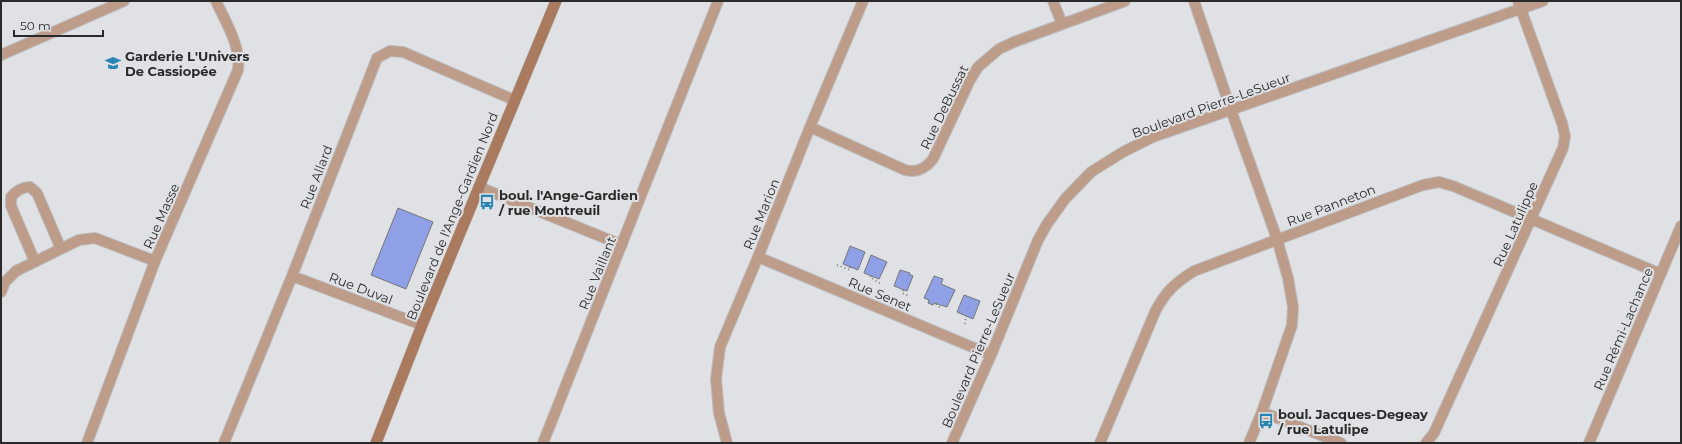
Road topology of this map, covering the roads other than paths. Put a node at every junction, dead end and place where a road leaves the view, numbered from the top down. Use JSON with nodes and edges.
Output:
{"nodes":[{"id":1,"x":124,"y":1,"type":"edge"},
{"id":2,"x":216,"y":1,"type":"edge"},
{"id":3,"x":556,"y":1,"type":"edge"},
{"id":4,"x":718,"y":1,"type":"edge"},
{"id":5,"x":863,"y":1,"type":"edge"},
{"id":6,"x":1054,"y":1,"type":"edge"},
{"id":7,"x":1125,"y":1,"type":"edge"},
{"id":8,"x":1194,"y":1,"type":"edge"},
{"id":9,"x":1543,"y":1,"type":"edge"},
{"id":10,"x":1520,"y":5,"type":"edge"},
{"id":11,"x":1062,"y":24,"type":"junction"},
{"id":12,"x":1,"y":55,"type":"edge"},
{"id":13,"x":514,"y":100,"type":"junction"},
{"id":14,"x":1231,"y":110,"type":"junction"},
{"id":15,"x":810,"y":127,"type":"junction"},
{"id":16,"x":479,"y":187,"type":"junction"},
{"id":17,"x":1531,"y":220,"type":"junction"},
{"id":18,"x":1681,"y":226,"type":"edge"},
{"id":19,"x":1277,"y":239,"type":"junction"},
{"id":20,"x":622,"y":245,"type":"junction"},
{"id":21,"x":61,"y":249,"type":"junction"},
{"id":22,"x":758,"y":258,"type":"junction"},
{"id":23,"x":155,"y":261,"type":"junction"},
{"id":24,"x":35,"y":262,"type":"junction"},
{"id":25,"x":1662,"y":274,"type":"junction"},
{"id":26,"x":292,"y":276,"type":"junction"},
{"id":27,"x":1,"y":292,"type":"edge"},
{"id":28,"x":422,"y":325,"type":"junction"},
{"id":29,"x":991,"y":355,"type":"junction"},
{"id":30,"x":1262,"y":412,"type":"junction"},
{"id":31,"x":86,"y":443,"type":"edge"},
{"id":32,"x":224,"y":443,"type":"edge"},
{"id":33,"x":376,"y":443,"type":"edge"},
{"id":34,"x":543,"y":443,"type":"edge"},
{"id":35,"x":727,"y":443,"type":"edge"},
{"id":36,"x":952,"y":443,"type":"edge"},
{"id":37,"x":1100,"y":443,"type":"edge"},
{"id":38,"x":1250,"y":443,"type":"edge"},
{"id":39,"x":1341,"y":443,"type":"edge"},
{"id":40,"x":1426,"y":443,"type":"edge"},
{"id":41,"x":1588,"y":443,"type":"edge"}],
"edges":[{"from":1,"to":12,"type":"street"},
{"from":2,"to":23,"type":"street","name":"Rue Masse"},
{"from":3,"to":13,"type":"main road","name":"Boulevard de l'Ange-Gardien Nord"},
{"from":4,"to":20,"type":"street","name":"Rue Vaillant"},
{"from":5,"to":15,"type":"street","name":"Rue Marion"},
{"from":6,"to":11,"type":"street"},
{"from":7,"to":11,"type":"street","name":"Rue DeBussat"},
{"from":8,"to":14,"type":"street"},
{"from":9,"to":10,"type":"street","name":"Boulevard Pierre-LeSueur"},
{"from":10,"to":14,"type":"street","name":"Boulevard Pierre-LeSueur"},
{"from":10,"to":17,"type":"street","name":"Rue Latulippe"},
{"from":11,"to":15,"type":"street","name":"Rue DeBussat"},
{"from":13,"to":16,"type":"main road","name":"Boulevard de l'Ange-Gardien Nord"},
{"from":13,"to":26,"type":"street","name":"Rue Allard"},
{"from":14,"to":19,"type":"street"},
{"from":14,"to":29,"type":"street","name":"Boulevard Pierre-LeSueur"},
{"from":15,"to":22,"type":"street","name":"Rue Marion"},
{"from":16,"to":20,"type":"street"},
{"from":16,"to":28,"type":"main road","name":"Boulevard de l'Ange-Gardien Nord"},
{"from":17,"to":19,"type":"street","name":"Rue Panneton"},
{"from":17,"to":25,"type":"street","name":"Rue Panneton"},
{"from":17,"to":40,"type":"street","name":"Rue Latulippe"},
{"from":18,"to":25,"type":"street","name":"Rue Rémi-Lachance"},
{"from":19,"to":30,"type":"street"},
{"from":19,"to":37,"type":"street","name":"Rue Panneton"},
{"from":20,"to":34,"type":"street","name":"Rue Vaillant"},
{"from":21,"to":23,"type":"street"},
{"from":21,"to":24,"type":"street"},
{"from":21,"to":24,"type":"street"},
{"from":22,"to":29,"type":"street","name":"Rue Senet"},
{"from":22,"to":35,"type":"street","name":"Rue Marion"},
{"from":23,"to":31,"type":"street","name":"Rue Masse"},
{"from":24,"to":27,"type":"street"},
{"from":25,"to":41,"type":"street","name":"Rue Rémi-Lachance"},
{"from":26,"to":28,"type":"street","name":"Rue Duval"},
{"from":26,"to":32,"type":"street","name":"Rue Allard"},
{"from":28,"to":33,"type":"main road","name":"Boulevard de l'Ange-Gardien Nord"},
{"from":29,"to":36,"type":"street","name":"Boulevard Pierre-LeSueur"},
{"from":30,"to":38,"type":"street"},
{"from":30,"to":39,"type":"street"}]}
